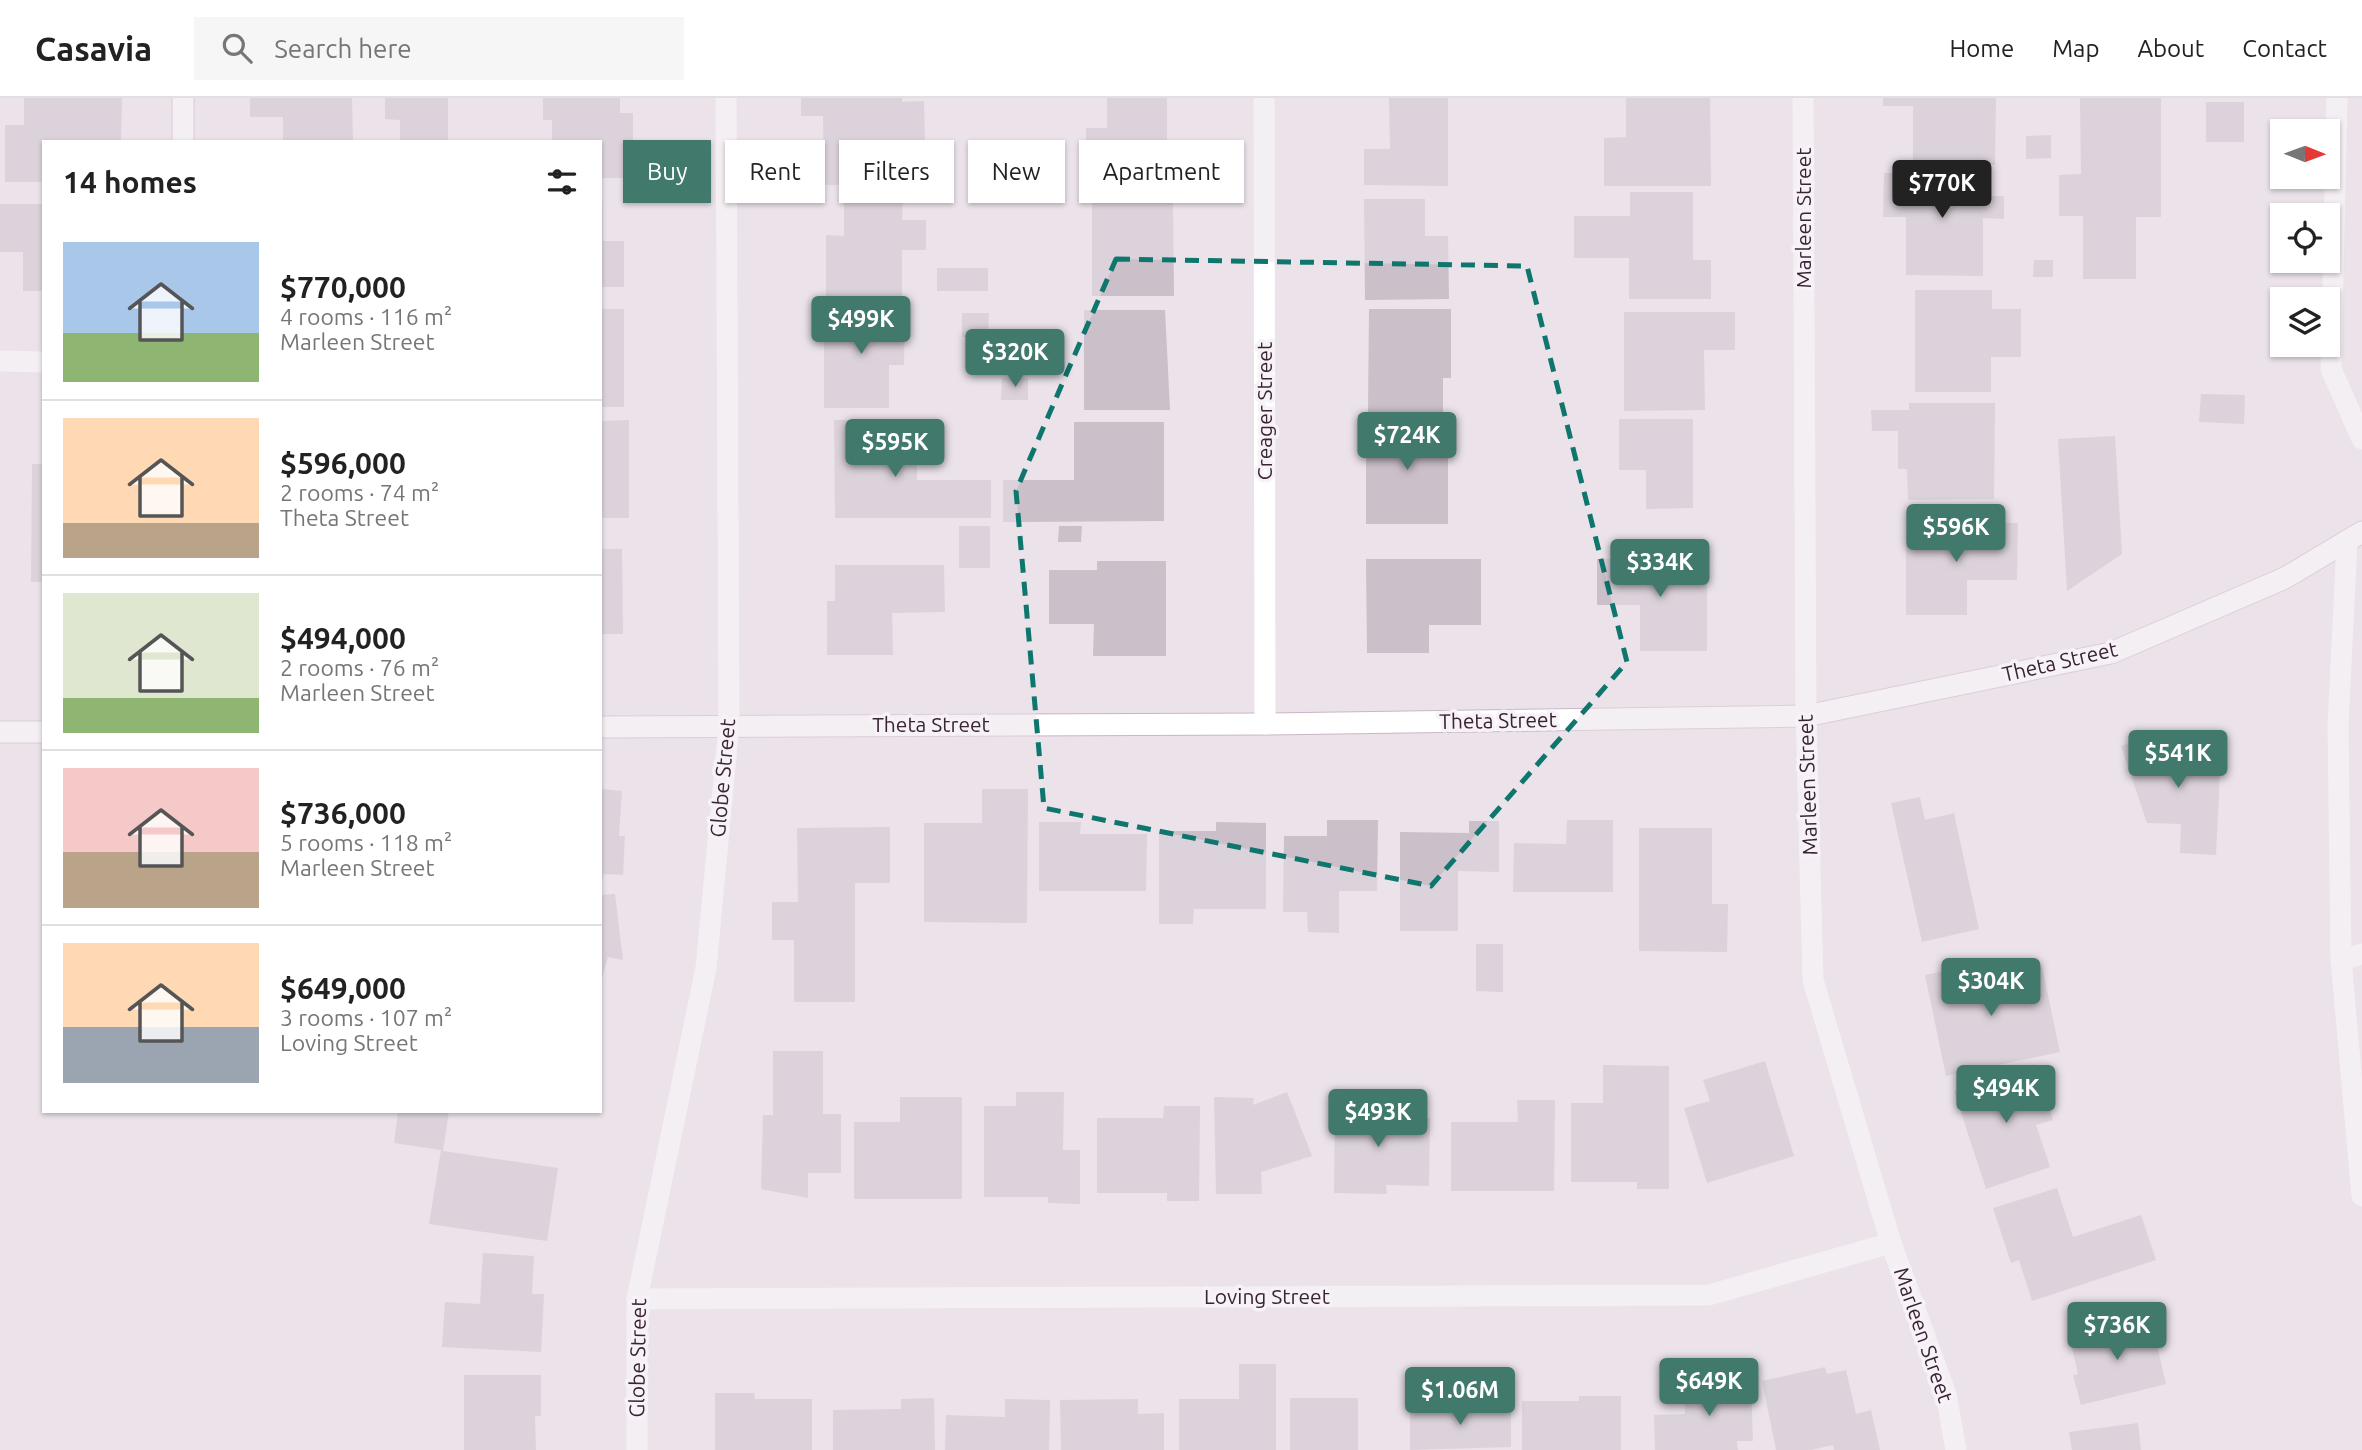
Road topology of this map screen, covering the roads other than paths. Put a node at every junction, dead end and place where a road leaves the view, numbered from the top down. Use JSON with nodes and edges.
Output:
{"nodes":[{"id":1,"x":183,"y":98,"type":"edge"},
{"id":2,"x":726,"y":98,"type":"edge"},
{"id":3,"x":1264,"y":98,"type":"edge"},
{"id":4,"x":1803,"y":98,"type":"edge"},
{"id":5,"x":2336,"y":98,"type":"edge"},
{"id":6,"x":183,"y":140,"type":"edge"},
{"id":7,"x":0,"y":361,"type":"edge"},
{"id":8,"x":42,"y":362,"type":"edge"},
{"id":9,"x":2362,"y":439,"type":"edge"},
{"id":10,"x":2355,"y":537,"type":"edge"},
{"id":11,"x":1806,"y":716,"type":"junction"},
{"id":12,"x":1265,"y":724,"type":"junction"},
{"id":13,"x":729,"y":725,"type":"junction"},
{"id":14,"x":602,"y":727,"type":"edge"},
{"id":15,"x":0,"y":732,"type":"edge"},
{"id":16,"x":42,"y":732,"type":"edge"},
{"id":17,"x":2362,"y":954,"type":"edge"},
{"id":18,"x":2341,"y":960,"type":"junction"},
{"id":19,"x":2362,"y":1196,"type":"edge"},
{"id":20,"x":1891,"y":1243,"type":"junction"},
{"id":21,"x":637,"y":1299,"type":"junction"},
{"id":22,"x":637,"y":1450,"type":"edge"},
{"id":23,"x":1956,"y":1450,"type":"edge"}],
"edges":[{"from":1,"to":6,"type":"street"},
{"from":2,"to":13,"type":"street","name":"Globe Street"},
{"from":3,"to":12,"type":"street","name":"Creager Street"},
{"from":4,"to":11,"type":"street","name":"Marleen Street"},
{"from":5,"to":9,"type":"street"},
{"from":7,"to":8,"type":"street"},
{"from":10,"to":11,"type":"street","name":"Theta Street"},
{"from":10,"to":18,"type":"street"},
{"from":11,"to":12,"type":"street","name":"Theta Street"},
{"from":11,"to":20,"type":"street","name":"Marleen Street"},
{"from":12,"to":13,"type":"street","name":"Theta Street"},
{"from":13,"to":14,"type":"street","name":"Theta Street"},
{"from":13,"to":21,"type":"street","name":"Globe Street"},
{"from":15,"to":16,"type":"street"},
{"from":17,"to":18,"type":"street"},
{"from":18,"to":19,"type":"street"},
{"from":20,"to":21,"type":"street","name":"Loving Street"},
{"from":20,"to":23,"type":"street","name":"Marleen Street"},
{"from":21,"to":22,"type":"street","name":"Globe Street"}]}
